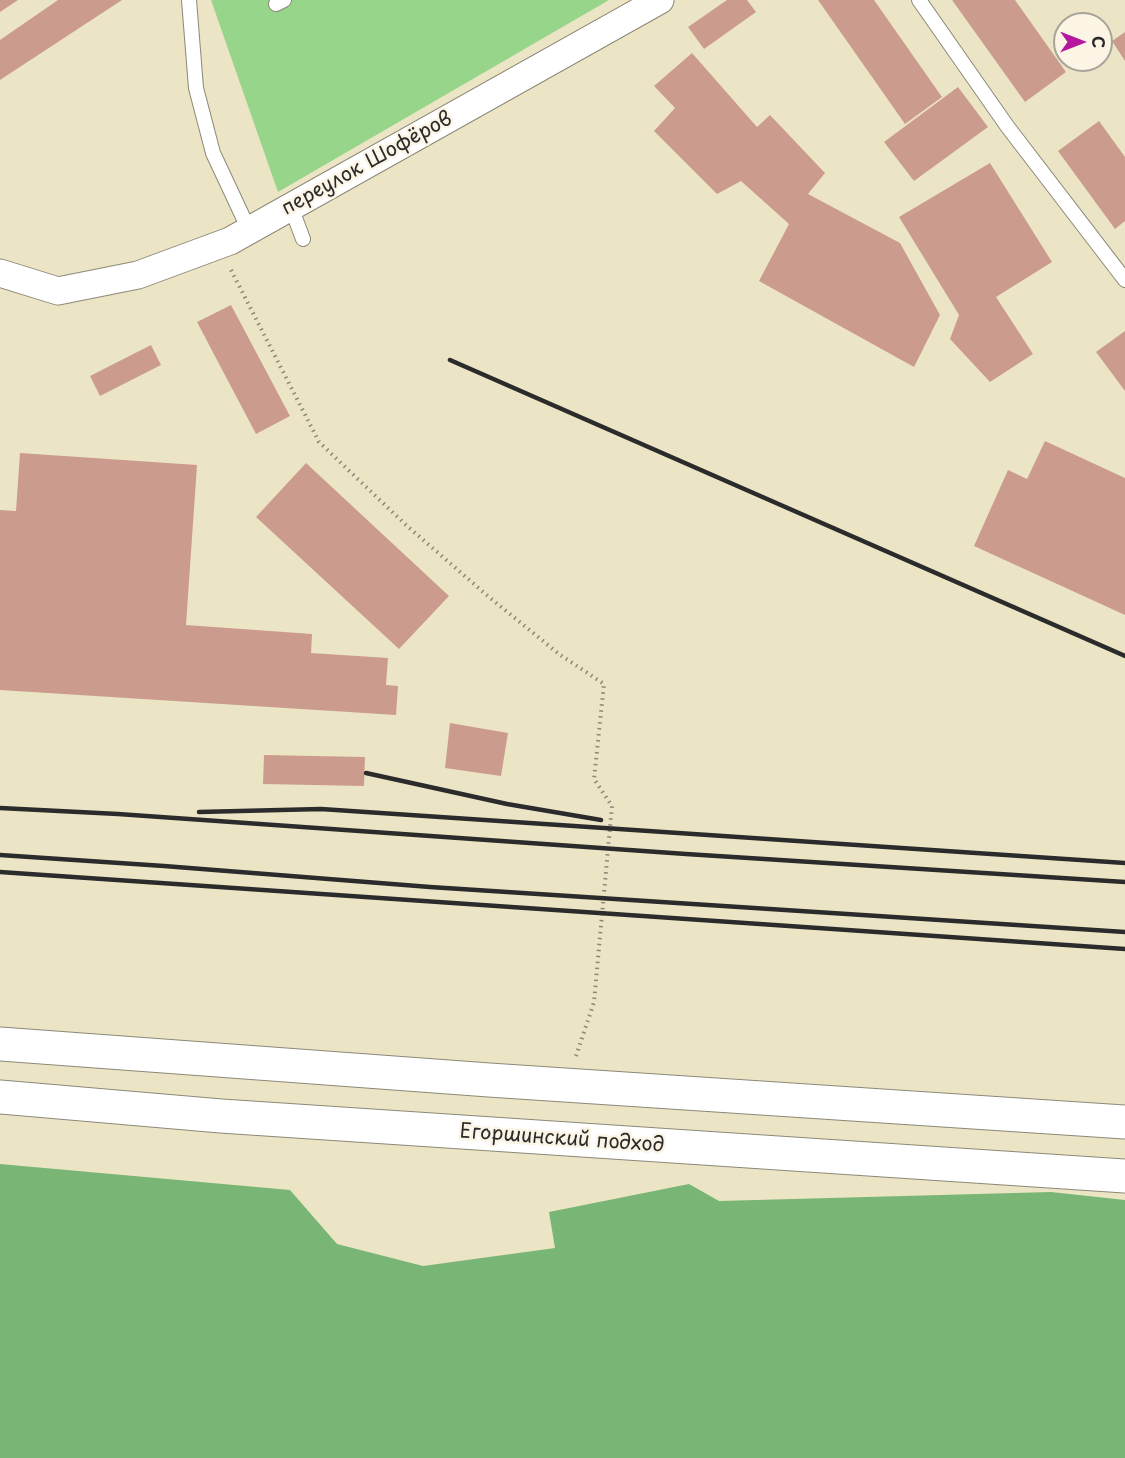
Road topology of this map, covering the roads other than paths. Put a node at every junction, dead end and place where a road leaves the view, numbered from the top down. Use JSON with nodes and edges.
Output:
{"nodes":[{"id":1,"x":189,"y":0,"type":"edge"},
{"id":2,"x":660,"y":0,"type":"edge"},
{"id":3,"x":919,"y":0,"type":"edge"},
{"id":4,"x":291,"y":207,"type":"junction"},
{"id":5,"x":249,"y":230,"type":"junction"},
{"id":6,"x":303,"y":239,"type":"dead end"},
{"id":7,"x":0,"y":273,"type":"edge"},
{"id":8,"x":1125,"y":280,"type":"edge"},
{"id":9,"x":0,"y":1044,"type":"edge"},
{"id":10,"x":0,"y":1097,"type":"edge"},
{"id":11,"x":1125,"y":1122,"type":"edge"},
{"id":12,"x":1125,"y":1176,"type":"edge"}],
"edges":[{"from":1,"to":5,"type":"lane"},
{"from":2,"to":4,"type":"street","name":"переулок Шофёров"},
{"from":3,"to":8,"type":"lane"},
{"from":4,"to":5,"type":"street","name":"переулок Шофёров"},
{"from":4,"to":6,"type":"lane"},
{"from":5,"to":7,"type":"street","name":"переулок Шофёров"},
{"from":9,"to":11,"type":"main road"},
{"from":10,"to":12,"type":"main road","name":"Егоршинский подход"}]}
